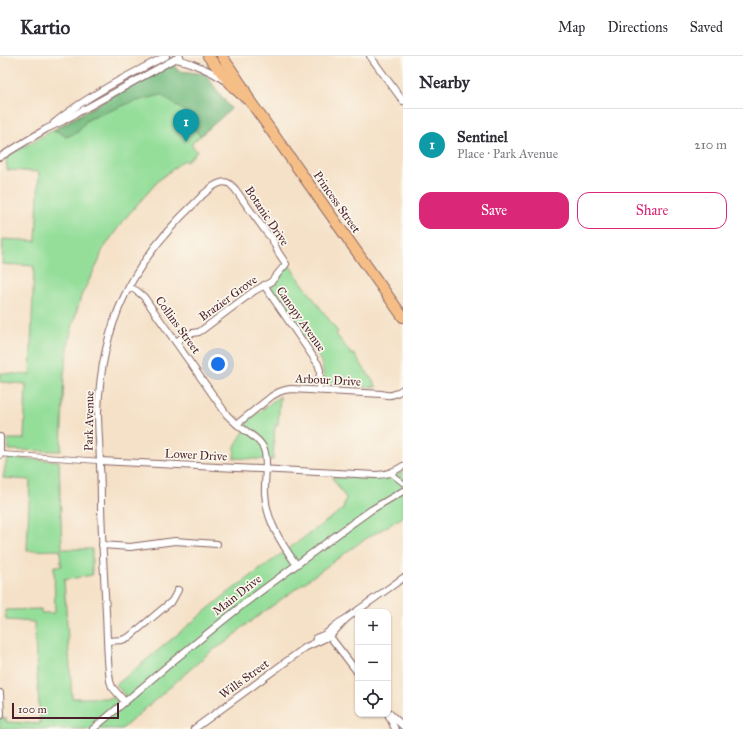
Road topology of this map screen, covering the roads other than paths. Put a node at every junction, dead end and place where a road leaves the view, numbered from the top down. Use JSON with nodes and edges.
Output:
{"nodes":[{"id":1,"x":166,"y":56,"type":"edge"},
{"id":2,"x":208,"y":56,"type":"edge"},
{"id":3,"x":222,"y":56,"type":"edge"},
{"id":4,"x":370,"y":56,"type":"edge"},
{"id":5,"x":178,"y":57,"type":"edge"},
{"id":6,"x":234,"y":89,"type":"junction"},
{"id":7,"x":250,"y":101,"type":"junction"},
{"id":8,"x":403,"y":102,"type":"edge"},
{"id":9,"x":46,"y":129,"type":"junction"},
{"id":10,"x":0,"y":157,"type":"edge"},
{"id":11,"x":226,"y":182,"type":"joint"},
{"id":12,"x":286,"y":264,"type":"joint"},
{"id":13,"x":264,"y":285,"type":"junction"},
{"id":14,"x":129,"y":287,"type":"junction"},
{"id":15,"x":403,"y":317,"type":"edge"},
{"id":16,"x":176,"y":342,"type":"junction"},
{"id":17,"x":403,"y":389,"type":"edge"},
{"id":18,"x":319,"y":390,"type":"junction"},
{"id":19,"x":237,"y":424,"type":"junction"},
{"id":20,"x":0,"y":437,"type":"edge"},
{"id":21,"x":0,"y":454,"type":"edge"},
{"id":22,"x":100,"y":461,"type":"junction"},
{"id":23,"x":403,"y":466,"type":"edge"},
{"id":24,"x":266,"y":469,"type":"junction"},
{"id":25,"x":390,"y":473,"type":"junction"},
{"id":26,"x":403,"y":483,"type":"edge"},
{"id":27,"x":403,"y":491,"type":"edge"},
{"id":28,"x":217,"y":544,"type":"dead end"},
{"id":29,"x":102,"y":545,"type":"junction"},
{"id":30,"x":296,"y":564,"type":"junction"},
{"id":31,"x":403,"y":578,"type":"edge"},
{"id":32,"x":178,"y":590,"type":"dead end"},
{"id":33,"x":329,"y":634,"type":"junction"},
{"id":34,"x":108,"y":641,"type":"junction"},
{"id":35,"x":355,"y":668,"type":"edge"},
{"id":36,"x":0,"y":693,"type":"edge"},
{"id":37,"x":125,"y":702,"type":"junction"},
{"id":38,"x":1,"y":715,"type":"dead end"},
{"id":39,"x":391,"y":716,"type":"edge"},
{"id":40,"x":390,"y":717,"type":"edge"},
{"id":41,"x":403,"y":726,"type":"edge"},
{"id":42,"x":93,"y":729,"type":"edge"},
{"id":43,"x":194,"y":729,"type":"edge"},
{"id":44,"x":396,"y":729,"type":"edge"}],
"edges":[{"from":1,"to":9,"type":"street"},
{"from":2,"to":6,"type":"main road","name":"Princess Street"},
{"from":3,"to":7,"type":"main road","name":"Princess Street"},
{"from":4,"to":8,"type":"street"},
{"from":5,"to":6,"type":"street"},
{"from":5,"to":9,"type":"street"},
{"from":6,"to":7,"type":"main road","name":"Princess Street"},
{"from":7,"to":15,"type":"main road","name":"Princess Street"},
{"from":9,"to":10,"type":"street"},
{"from":11,"to":12,"type":"street","name":"Botanic Drive"},
{"from":11,"to":14,"type":"street","name":"Park Avenue"},
{"from":12,"to":13,"type":"street","name":"Brazier Grove"},
{"from":13,"to":16,"type":"street","name":"Brazier Grove"},
{"from":13,"to":18,"type":"street","name":"Canopy Avenue"},
{"from":14,"to":16,"type":"street","name":"Collins Street"},
{"from":14,"to":22,"type":"street","name":"Park Avenue"},
{"from":16,"to":19,"type":"street","name":"Collins Street"},
{"from":17,"to":18,"type":"street","name":"Arbour Drive"},
{"from":18,"to":19,"type":"street","name":"Arbour Drive"},
{"from":19,"to":24,"type":"street","name":"Collins Street"},
{"from":20,"to":21,"type":"street"},
{"from":21,"to":22,"type":"street","name":"Lower Drive"},
{"from":22,"to":24,"type":"street","name":"Lower Drive"},
{"from":22,"to":29,"type":"street","name":"Park Avenue"},
{"from":23,"to":25,"type":"street","name":"Lower Drive"},
{"from":24,"to":25,"type":"street","name":"Lower Drive"},
{"from":24,"to":30,"type":"street","name":"Collins Street"},
{"from":25,"to":26,"type":"street"},
{"from":27,"to":30,"type":"street","name":"Main Drive"},
{"from":28,"to":29,"type":"street"},
{"from":29,"to":34,"type":"street","name":"Park Avenue"},
{"from":30,"to":37,"type":"street","name":"Main Drive"},
{"from":31,"to":33,"type":"street","name":"Wills Street"},
{"from":32,"to":34,"type":"street"},
{"from":33,"to":35,"type":"street"},
{"from":33,"to":43,"type":"street","name":"Wills Street"},
{"from":34,"to":37,"type":"street","name":"Park Avenue"},
{"from":36,"to":38,"type":"street"},
{"from":37,"to":42,"type":"street","name":"Main Drive"},
{"from":39,"to":41,"type":"street"},
{"from":40,"to":44,"type":"street"},
{"from":41,"to":44,"type":"street"}]}
